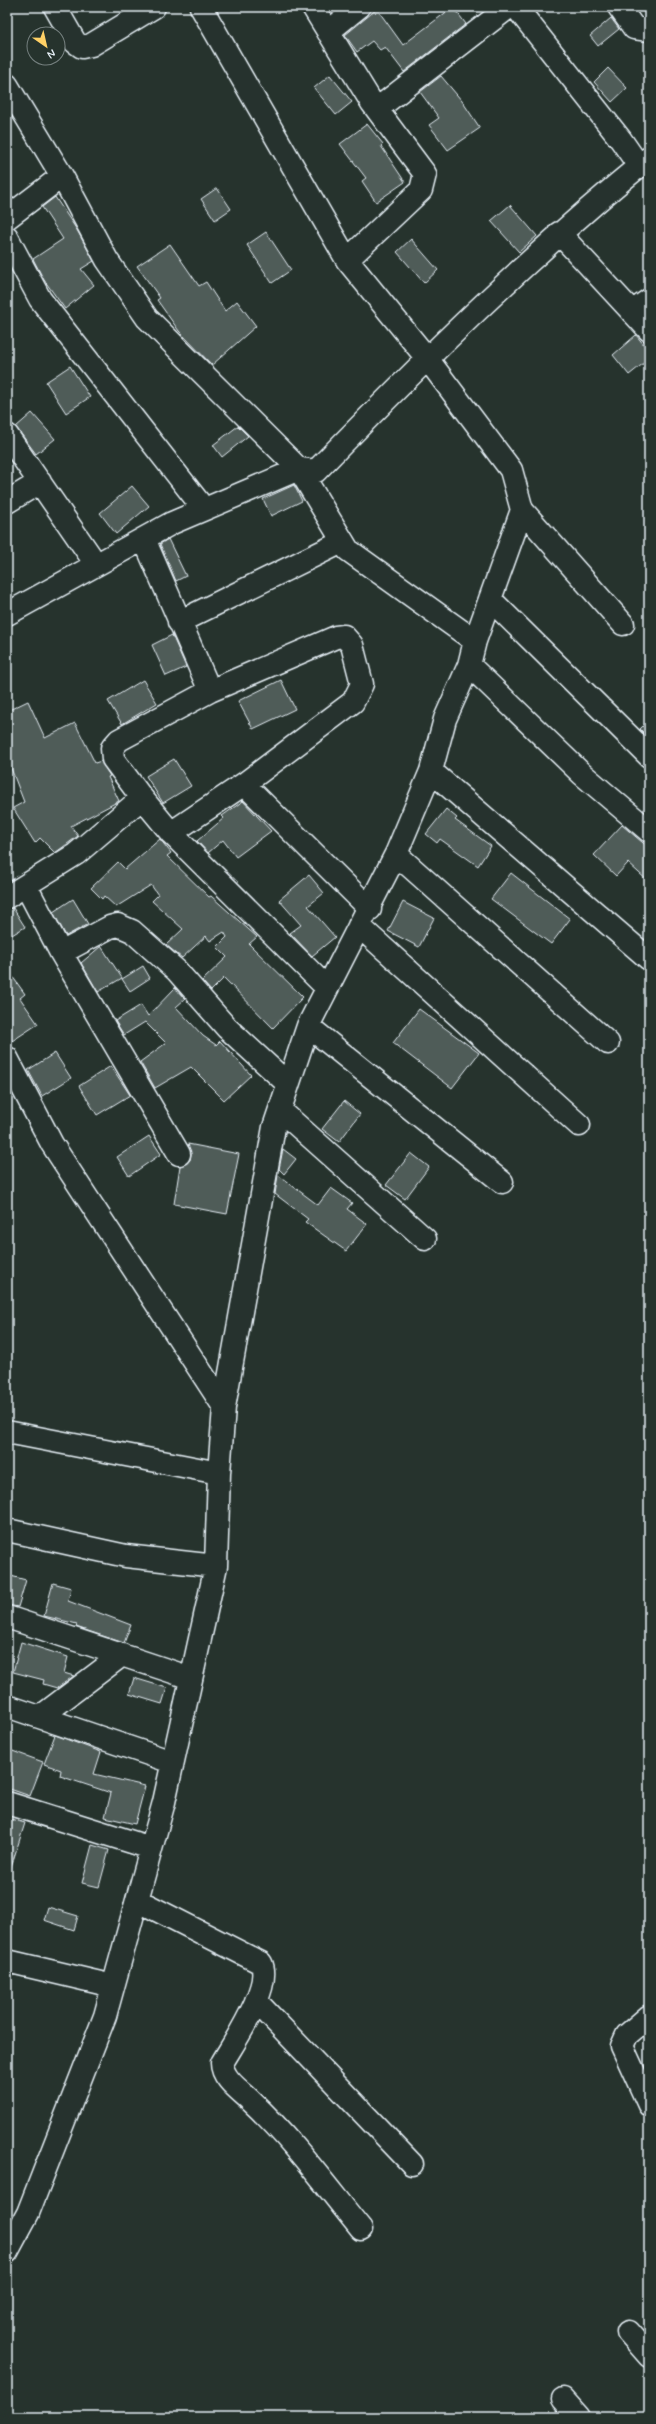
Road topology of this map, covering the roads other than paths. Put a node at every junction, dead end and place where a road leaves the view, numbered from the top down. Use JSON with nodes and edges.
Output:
{"nodes":[{"id":1,"x":55,"y":7,"type":"edge"},
{"id":2,"x":154,"y":7,"type":"edge"},
{"id":3,"x":201,"y":7,"type":"edge"},
{"id":4,"x":313,"y":7,"type":"edge"},
{"id":5,"x":359,"y":7,"type":"edge"},
{"id":6,"x":509,"y":7,"type":"edge"},
{"id":7,"x":516,"y":7,"type":"edge"},
{"id":8,"x":618,"y":7,"type":"edge"},
{"id":9,"x":130,"y":13,"type":"edge"},
{"id":10,"x":649,"y":30,"type":"edge"},
{"id":11,"x":328,"y":32,"type":"junction"},
{"id":12,"x":7,"y":85,"type":"edge"},
{"id":13,"x":376,"y":109,"type":"junction"},
{"id":14,"x":644,"y":162,"type":"edge"},
{"id":15,"x":62,"y":176,"type":"junction"},
{"id":16,"x":7,"y":218,"type":"edge"},
{"id":17,"x":559,"y":233,"type":"junction"},
{"id":18,"x":7,"y":238,"type":"edge"},
{"id":19,"x":348,"y":260,"type":"junction"},
{"id":20,"x":641,"y":306,"type":"edge"},
{"id":21,"x":649,"y":330,"type":"edge"},
{"id":22,"x":426,"y":357,"type":"junction"},
{"id":23,"x":7,"y":435,"type":"edge"},
{"id":24,"x":299,"y":469,"type":"junction"},
{"id":25,"x":40,"y":482,"type":"junction"},
{"id":26,"x":7,"y":502,"type":"edge"},
{"id":27,"x":204,"y":509,"type":"junction"},
{"id":28,"x":522,"y":510,"type":"junction"},
{"id":29,"x":144,"y":540,"type":"junction"},
{"id":30,"x":342,"y":542,"type":"junction"},
{"id":31,"x":96,"y":564,"type":"junction"},
{"id":32,"x":490,"y":600,"type":"junction"},
{"id":33,"x":7,"y":614,"type":"edge"},
{"id":34,"x":179,"y":622,"type":"junction"},
{"id":35,"x":623,"y":624,"type":"dead end"},
{"id":36,"x":475,"y":641,"type":"junction"},
{"id":37,"x":469,"y":665,"type":"junction"},
{"id":38,"x":210,"y":691,"type":"junction"},
{"id":39,"x":649,"y":756,"type":"edge"},
{"id":40,"x":431,"y":771,"type":"junction"},
{"id":41,"x":244,"y":784,"type":"junction"},
{"id":42,"x":142,"y":798,"type":"junction"},
{"id":43,"x":649,"y":831,"type":"edge"},
{"id":44,"x":171,"y":833,"type":"junction"},
{"id":45,"x":396,"y":854,"type":"junction"},
{"id":46,"x":26,"y":886,"type":"junction"},
{"id":47,"x":7,"y":897,"type":"edge"},
{"id":48,"x":364,"y":918,"type":"junction"},
{"id":49,"x":61,"y":953,"type":"junction"},
{"id":50,"x":649,"y":959,"type":"edge"},
{"id":51,"x":327,"y":988,"type":"junction"},
{"id":52,"x":308,"y":1026,"type":"junction"},
{"id":53,"x":608,"y":1043,"type":"dead end"},
{"id":54,"x":7,"y":1058,"type":"edge"},
{"id":55,"x":288,"y":1084,"type":"junction"},
{"id":56,"x":280,"y":1110,"type":"junction"},
{"id":57,"x":579,"y":1125,"type":"dead end"},
{"id":58,"x":179,"y":1154,"type":"dead end"},
{"id":59,"x":502,"y":1182,"type":"dead end"},
{"id":60,"x":425,"y":1239,"type":"dead end"},
{"id":61,"x":224,"y":1407,"type":"junction"},
{"id":62,"x":7,"y":1432,"type":"edge"},
{"id":63,"x":219,"y":1473,"type":"junction"},
{"id":64,"x":7,"y":1530,"type":"edge"},
{"id":65,"x":216,"y":1566,"type":"junction"},
{"id":66,"x":7,"y":1616,"type":"edge"},
{"id":67,"x":122,"y":1655,"type":"junction"},
{"id":68,"x":191,"y":1678,"type":"junction"},
{"id":69,"x":7,"y":1706,"type":"edge"},
{"id":70,"x":40,"y":1717,"type":"junction"},
{"id":71,"x":172,"y":1762,"type":"junction"},
{"id":72,"x":7,"y":1803,"type":"edge"},
{"id":73,"x":151,"y":1848,"type":"junction"},
{"id":74,"x":137,"y":1900,"type":"junction"},
{"id":75,"x":7,"y":1961,"type":"edge"},
{"id":76,"x":113,"y":1986,"type":"junction"},
{"id":77,"x":256,"y":2001,"type":"junction"},
{"id":78,"x":649,"y":2016,"type":"edge"},
{"id":79,"x":649,"y":2105,"type":"edge"},
{"id":80,"x":412,"y":2164,"type":"dead end"},
{"id":81,"x":361,"y":2229,"type":"dead end"},
{"id":82,"x":12,"y":2231,"type":"edge"},
{"id":83,"x":7,"y":2252,"type":"edge"},
{"id":84,"x":628,"y":2332,"type":"dead end"},
{"id":85,"x":649,"y":2356,"type":"edge"},
{"id":86,"x":563,"y":2399,"type":"dead end"},
{"id":87,"x":579,"y":2417,"type":"edge"}],
"edges":[{"from":1,"to":9,"type":"street"},
{"from":2,"to":9,"type":"street"},
{"from":3,"to":19,"type":"street"},
{"from":4,"to":11,"type":"street"},
{"from":5,"to":11,"type":"street"},
{"from":6,"to":13,"type":"street"},
{"from":7,"to":14,"type":"street"},
{"from":8,"to":10,"type":"street"},
{"from":11,"to":13,"type":"street"},
{"from":12,"to":15,"type":"street"},
{"from":13,"to":19,"type":"street"},
{"from":14,"to":17,"type":"street"},
{"from":15,"to":16,"type":"street"},
{"from":15,"to":24,"type":"street"},
{"from":17,"to":20,"type":"street"},
{"from":17,"to":22,"type":"street"},
{"from":18,"to":27,"type":"street"},
{"from":19,"to":22,"type":"street"},
{"from":20,"to":21,"type":"street"},
{"from":22,"to":24,"type":"street"},
{"from":22,"to":28,"type":"street"},
{"from":23,"to":25,"type":"street"},
{"from":24,"to":27,"type":"street"},
{"from":24,"to":30,"type":"street"},
{"from":25,"to":26,"type":"street"},
{"from":25,"to":31,"type":"street"},
{"from":27,"to":29,"type":"street"},
{"from":28,"to":32,"type":"street"},
{"from":28,"to":35,"type":"street"},
{"from":29,"to":31,"type":"street"},
{"from":29,"to":34,"type":"street"},
{"from":30,"to":34,"type":"street"},
{"from":30,"to":36,"type":"street"},
{"from":31,"to":33,"type":"street"},
{"from":32,"to":36,"type":"street"},
{"from":32,"to":39,"type":"street"},
{"from":34,"to":38,"type":"street"},
{"from":36,"to":37,"type":"street"},
{"from":37,"to":40,"type":"street"},
{"from":37,"to":43,"type":"street"},
{"from":38,"to":41,"type":"street"},
{"from":38,"to":42,"type":"street"},
{"from":40,"to":45,"type":"street"},
{"from":40,"to":50,"type":"street"},
{"from":41,"to":44,"type":"street"},
{"from":41,"to":48,"type":"street"},
{"from":42,"to":44,"type":"street"},
{"from":42,"to":46,"type":"street"},
{"from":44,"to":51,"type":"street"},
{"from":45,"to":48,"type":"street"},
{"from":45,"to":53,"type":"street"},
{"from":46,"to":47,"type":"street"},
{"from":46,"to":49,"type":"street"},
{"from":48,"to":51,"type":"street"},
{"from":48,"to":57,"type":"street"},
{"from":49,"to":55,"type":"street"},
{"from":49,"to":58,"type":"street"},
{"from":51,"to":52,"type":"street"},
{"from":52,"to":55,"type":"street"},
{"from":52,"to":59,"type":"street"},
{"from":54,"to":61,"type":"street"},
{"from":55,"to":56,"type":"street"},
{"from":56,"to":60,"type":"street"},
{"from":56,"to":61,"type":"street"},
{"from":61,"to":63,"type":"street"},
{"from":62,"to":63,"type":"street"},
{"from":63,"to":65,"type":"street"},
{"from":64,"to":65,"type":"street"},
{"from":65,"to":68,"type":"street"},
{"from":66,"to":67,"type":"street"},
{"from":67,"to":68,"type":"street"},
{"from":67,"to":70,"type":"street"},
{"from":68,"to":71,"type":"street"},
{"from":69,"to":70,"type":"street"},
{"from":70,"to":71,"type":"street"},
{"from":71,"to":73,"type":"street"},
{"from":72,"to":73,"type":"street"},
{"from":73,"to":74,"type":"street"},
{"from":74,"to":76,"type":"street"},
{"from":74,"to":77,"type":"street"},
{"from":75,"to":76,"type":"street"},
{"from":76,"to":82,"type":"street"},
{"from":77,"to":80,"type":"street"},
{"from":77,"to":81,"type":"street"},
{"from":78,"to":79,"type":"street"},
{"from":82,"to":83,"type":"street"},
{"from":84,"to":85,"type":"street"},
{"from":86,"to":87,"type":"street"}]}
